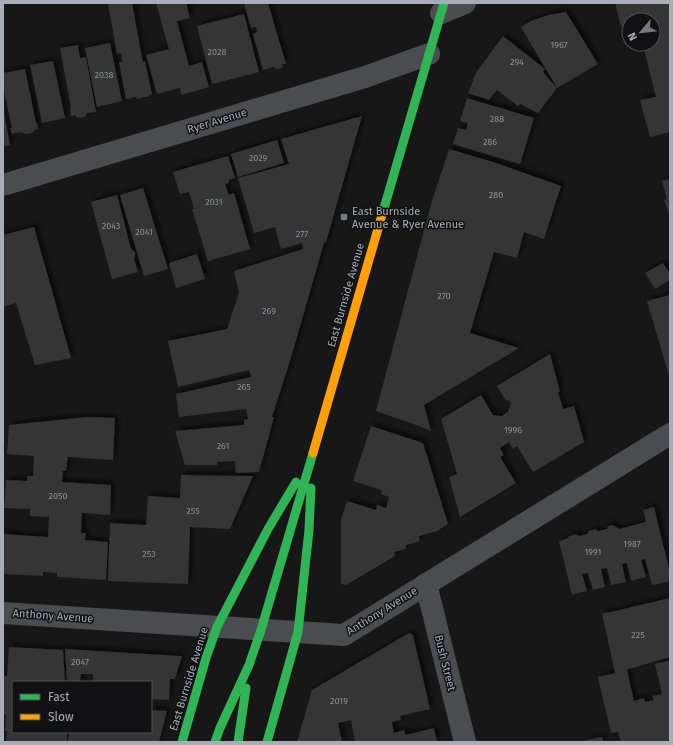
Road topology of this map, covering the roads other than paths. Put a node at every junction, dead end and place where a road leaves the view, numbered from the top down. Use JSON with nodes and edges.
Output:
{"nodes":[{"id":1,"x":465,"y":3,"type":"edge"},
{"id":2,"x":443,"y":8,"type":"edge"},
{"id":3,"x":429,"y":54,"type":"junction"},
{"id":4,"x":3,"y":185,"type":"edge"},
{"id":5,"x":670,"y":436,"type":"edge"},
{"id":6,"x":312,"y":455,"type":"junction"},
{"id":7,"x":426,"y":584,"type":"junction"},
{"id":8,"x":3,"y":613,"type":"edge"},
{"id":9,"x":217,"y":627,"type":"junction"},
{"id":10,"x":260,"y":630,"type":"junction"},
{"id":11,"x":298,"y":632,"type":"junction"},
{"id":12,"x":249,"y":665,"type":"junction"},
{"id":13,"x":182,"y":742,"type":"edge"},
{"id":14,"x":216,"y":742,"type":"edge"},
{"id":15,"x":238,"y":742,"type":"edge"},
{"id":16,"x":267,"y":742,"type":"edge"},
{"id":17,"x":465,"y":742,"type":"edge"}],
"edges":[{"from":1,"to":2,"type":"street"},
{"from":2,"to":3,"type":"main road","name":"East Burnside Avenue"},
{"from":3,"to":4,"type":"street","name":"Ryer Avenue"},
{"from":3,"to":6,"type":"main road","name":"East Burnside Avenue"},
{"from":5,"to":7,"type":"street","name":"Anthony Avenue"},
{"from":6,"to":9,"type":"main road","name":"East Burnside Avenue"},
{"from":6,"to":10,"type":"main road","name":"East Burnside Avenue"},
{"from":6,"to":11,"type":"main road","name":"East Burnside Avenue"},
{"from":7,"to":11,"type":"street","name":"Anthony Avenue"},
{"from":7,"to":17,"type":"street","name":"Bush Street"},
{"from":8,"to":9,"type":"street","name":"Anthony Avenue"},
{"from":9,"to":10,"type":"street","name":"Anthony Avenue"},
{"from":9,"to":13,"type":"main road","name":"East Burnside Avenue"},
{"from":10,"to":11,"type":"street","name":"Anthony Avenue"},
{"from":10,"to":12,"type":"main road","name":"East Burnside Avenue"},
{"from":11,"to":16,"type":"main road","name":"East Burnside Avenue"},
{"from":12,"to":14,"type":"main road","name":"East Burnside Avenue"},
{"from":12,"to":15,"type":"main road","name":"East Burnside Avenue"}]}
